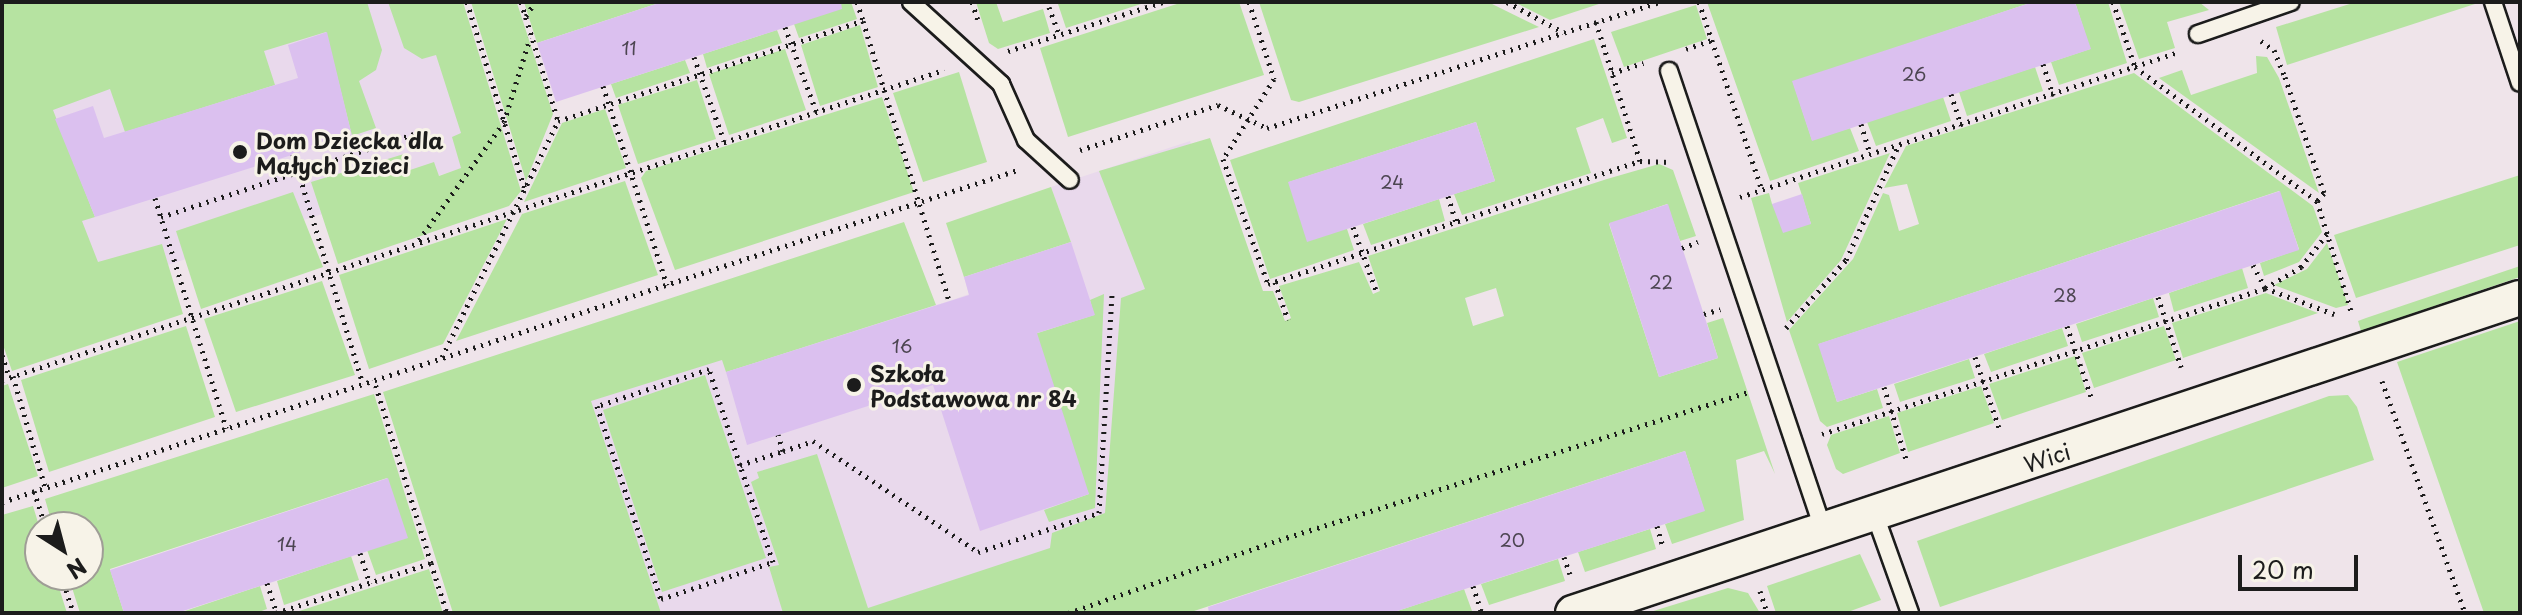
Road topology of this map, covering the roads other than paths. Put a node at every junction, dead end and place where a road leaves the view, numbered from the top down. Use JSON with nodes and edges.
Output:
{"nodes":[{"id":1,"x":911,"y":2,"type":"edge"},
{"id":2,"x":2291,"y":2,"type":"edge"},
{"id":3,"x":2493,"y":2,"type":"edge"},
{"id":4,"x":2198,"y":34,"type":"road end"},
{"id":5,"x":1669,"y":71,"type":"dead end"},
{"id":6,"x":2520,"y":83,"type":"edge"},
{"id":7,"x":1070,"y":180,"type":"dead end"},
{"id":8,"x":2520,"y":298,"type":"edge"},
{"id":9,"x":1875,"y":515,"type":"junction"},
{"id":10,"x":1824,"y":531,"type":"junction"},
{"id":11,"x":1573,"y":598,"type":"edge"},
{"id":12,"x":1910,"y":613,"type":"edge"}],
"edges":[{"from":1,"to":7,"type":"lane"},
{"from":2,"to":4,"type":"lane"},
{"from":3,"to":6,"type":"lane"},
{"from":5,"to":10,"type":"lane"},
{"from":8,"to":9,"type":"street","name":"Wici"},
{"from":9,"to":10,"type":"street","name":"Wici"},
{"from":9,"to":12,"type":"lane"},
{"from":10,"to":11,"type":"street","name":"Wici"}]}
